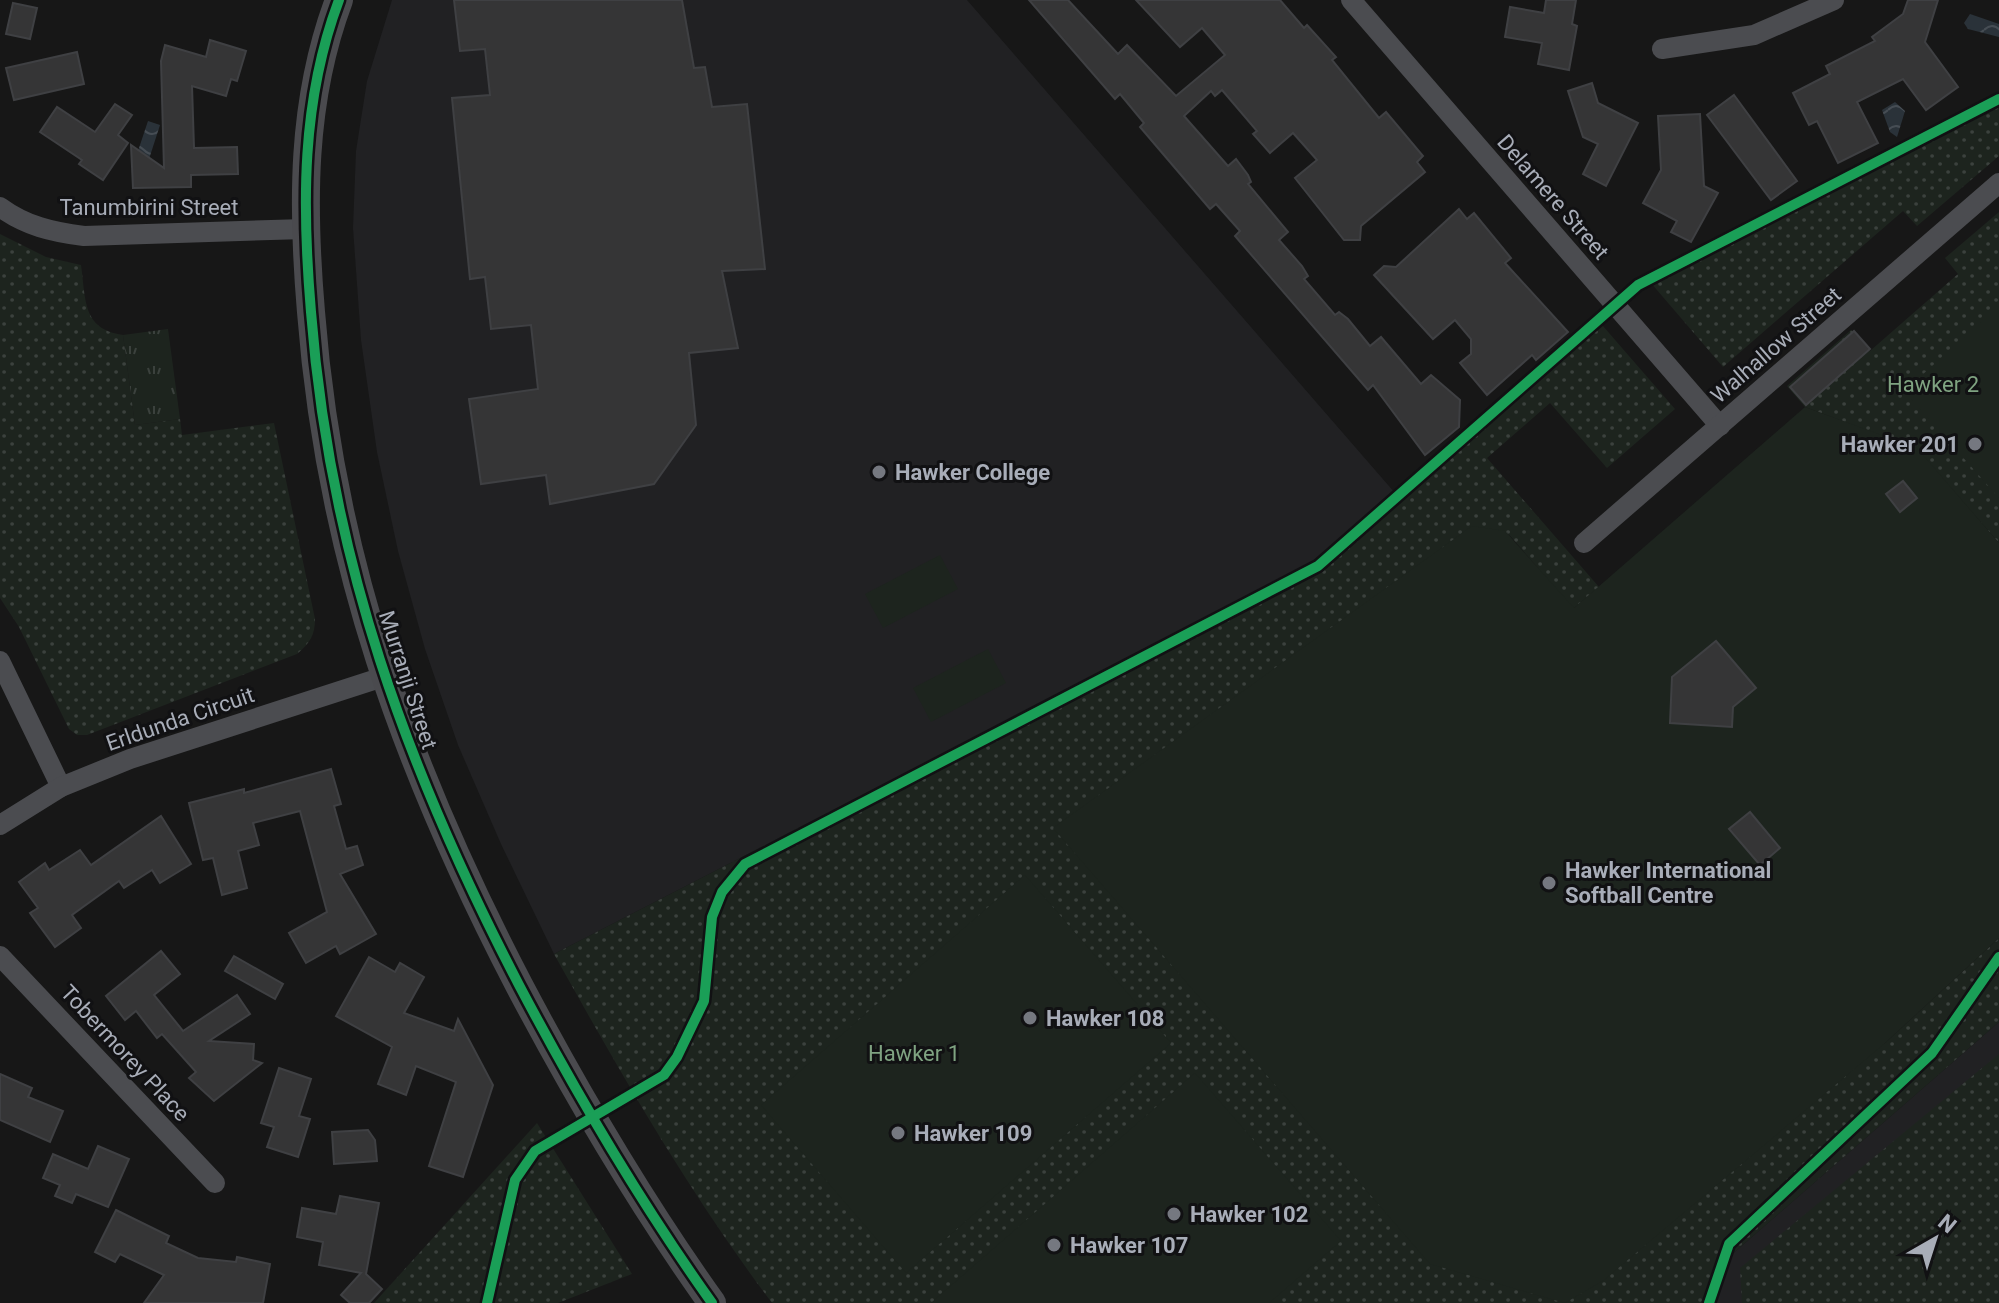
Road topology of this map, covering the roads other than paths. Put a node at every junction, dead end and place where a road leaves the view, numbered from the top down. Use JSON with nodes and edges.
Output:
{"nodes":[{"id":1,"x":339,"y":0,"type":"edge"},
{"id":2,"x":1351,"y":0,"type":"edge"},
{"id":3,"x":1834,"y":0,"type":"edge"},
{"id":4,"x":1662,"y":49,"type":"dead end"},
{"id":5,"x":1999,"y":183,"type":"edge"},
{"id":6,"x":0,"y":207,"type":"edge"},
{"id":7,"x":305,"y":229,"type":"junction"},
{"id":8,"x":1720,"y":426,"type":"junction"},
{"id":9,"x":1584,"y":543,"type":"dead end"},
{"id":10,"x":0,"y":661,"type":"edge"},
{"id":11,"x":383,"y":677,"type":"junction"},
{"id":12,"x":61,"y":787,"type":"junction"},
{"id":13,"x":0,"y":825,"type":"edge"},
{"id":14,"x":0,"y":956,"type":"edge"},
{"id":15,"x":215,"y":1183,"type":"dead end"},
{"id":16,"x":712,"y":1303,"type":"edge"}],
"edges":[{"from":1,"to":7,"type":"street","name":"Murranji Street"},
{"from":2,"to":8,"type":"street","name":"Delamere Street"},
{"from":3,"to":4,"type":"street"},
{"from":5,"to":8,"type":"street","name":"Walhallow Street"},
{"from":6,"to":7,"type":"street","name":"Tanumbirini Street"},
{"from":7,"to":11,"type":"street","name":"Murranji Street"},
{"from":8,"to":9,"type":"street","name":"Walhallow Street"},
{"from":10,"to":12,"type":"street"},
{"from":11,"to":12,"type":"street","name":"Erldunda Circuit"},
{"from":11,"to":16,"type":"street","name":"Murranji Street"},
{"from":12,"to":13,"type":"street","name":"Erldunda Circuit"},
{"from":14,"to":15,"type":"street","name":"Tobermorey Place"}]}
